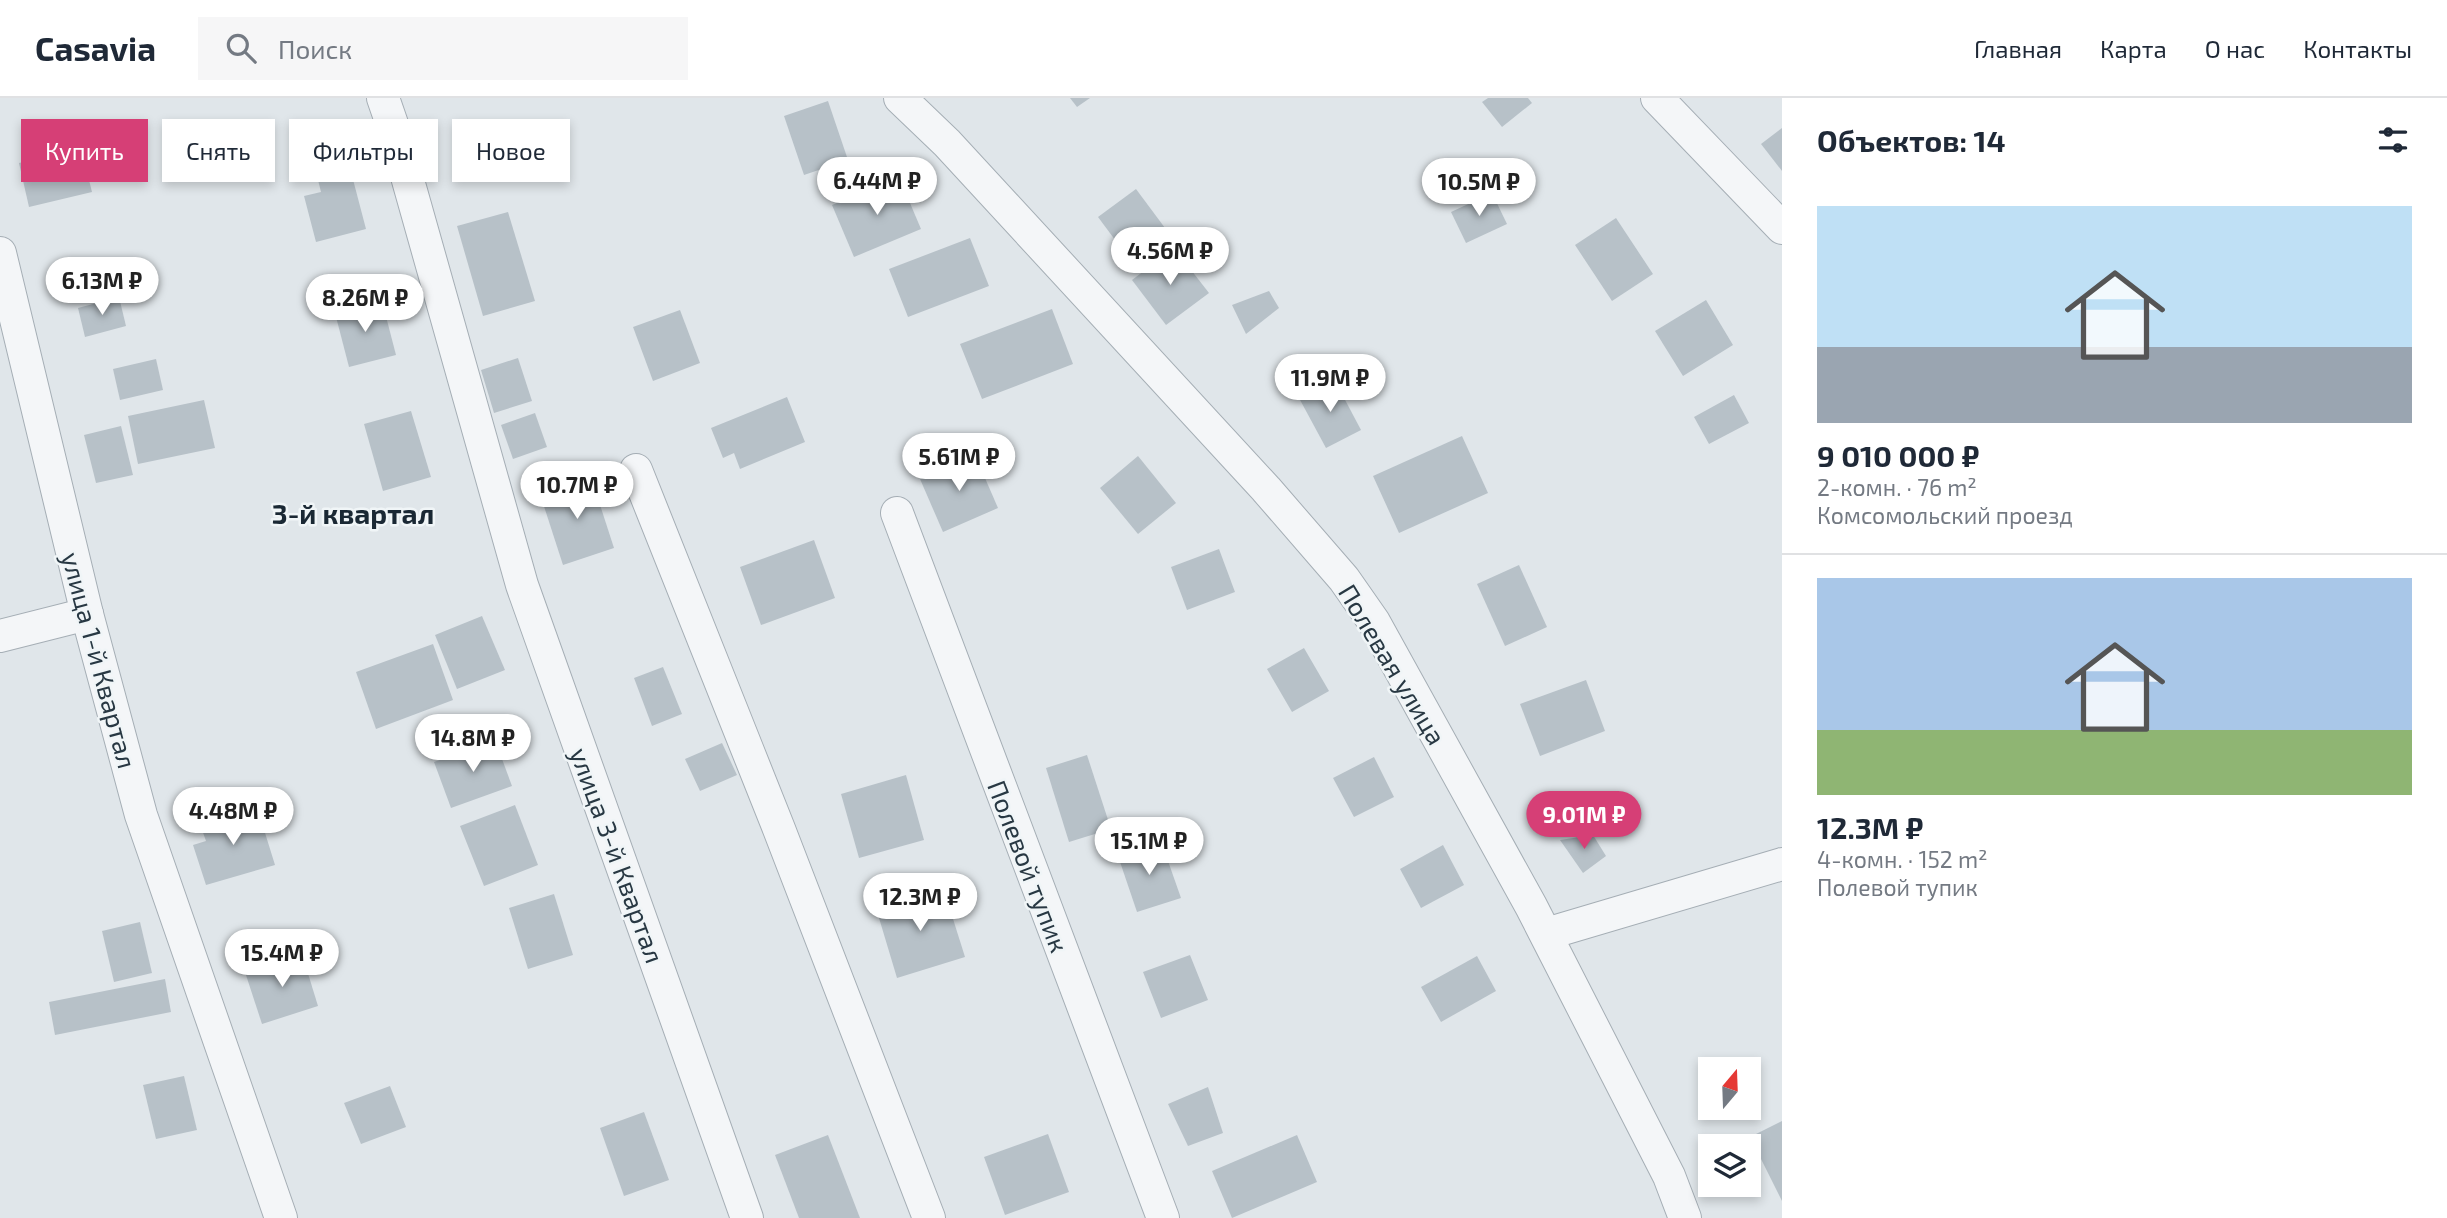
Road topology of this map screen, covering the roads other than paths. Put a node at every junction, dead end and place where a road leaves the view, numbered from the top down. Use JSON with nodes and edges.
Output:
{"nodes":[{"id":1,"x":900,"y":98,"type":"edge"},
{"id":2,"x":1657,"y":98,"type":"edge"},
{"id":3,"x":388,"y":113,"type":"edge"},
{"id":4,"x":1782,"y":228,"type":"edge"},
{"id":5,"x":0,"y":253,"type":"edge"},
{"id":6,"x":636,"y":470,"type":"dead end"},
{"id":7,"x":897,"y":513,"type":"dead end"},
{"id":8,"x":87,"y":614,"type":"junction"},
{"id":9,"x":0,"y":636,"type":"edge"},
{"id":10,"x":1782,"y":864,"type":"edge"},
{"id":11,"x":1546,"y":934,"type":"junction"},
{"id":12,"x":281,"y":1218,"type":"edge"},
{"id":13,"x":747,"y":1218,"type":"edge"},
{"id":14,"x":929,"y":1218,"type":"edge"},
{"id":15,"x":1163,"y":1218,"type":"edge"},
{"id":16,"x":1685,"y":1218,"type":"edge"}],
"edges":[{"from":1,"to":11,"type":"street","name":"Полевая улица"},
{"from":2,"to":4,"type":"street"},
{"from":3,"to":13,"type":"street","name":"улица 3-й Квартал"},
{"from":5,"to":8,"type":"street","name":"улица 1-й Квартал"},
{"from":6,"to":14,"type":"street"},
{"from":7,"to":15,"type":"street","name":"Полевой тупик"},
{"from":8,"to":9,"type":"street"},
{"from":8,"to":12,"type":"street","name":"улица 1-й Квартал"},
{"from":10,"to":11,"type":"street"},
{"from":11,"to":16,"type":"street","name":"Полевая улица"}]}
